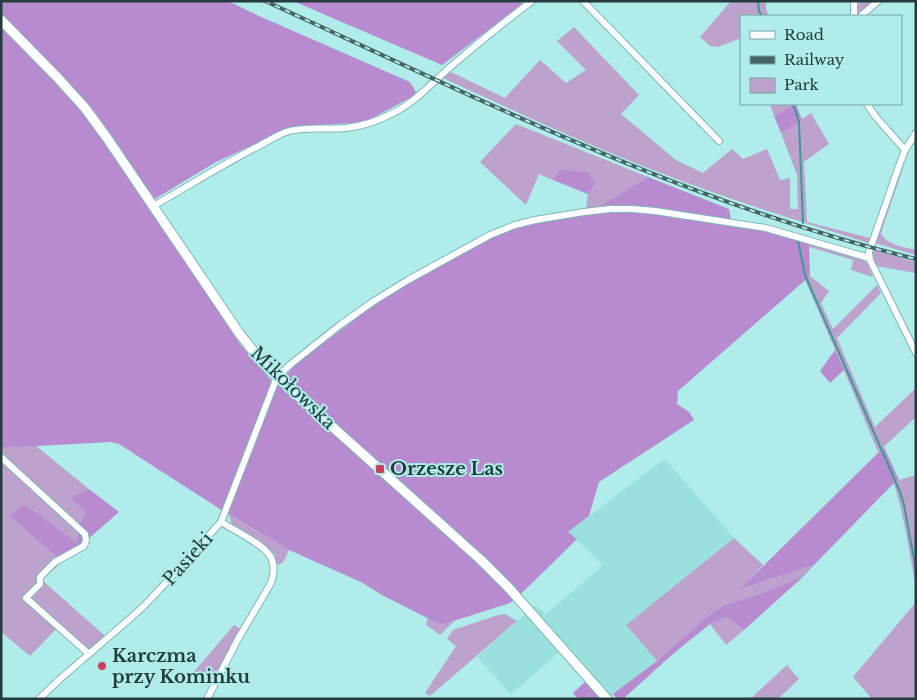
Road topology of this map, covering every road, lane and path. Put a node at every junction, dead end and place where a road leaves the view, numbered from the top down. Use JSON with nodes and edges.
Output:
{"nodes":[{"id":1,"x":532,"y":1,"type":"edge"},
{"id":2,"x":583,"y":1,"type":"edge"},
{"id":3,"x":854,"y":1,"type":"edge"},
{"id":4,"x":878,"y":1,"type":"edge"},
{"id":5,"x":854,"y":15,"type":"edge"},
{"id":6,"x":862,"y":15,"type":"edge"},
{"id":7,"x":1,"y":20,"type":"edge"},
{"id":8,"x":868,"y":105,"type":"edge"},
{"id":9,"x":916,"y":134,"type":"edge"},
{"id":10,"x":719,"y":141,"type":"dead end"},
{"id":11,"x":905,"y":150,"type":"junction"},
{"id":12,"x":153,"y":206,"type":"junction"},
{"id":13,"x":869,"y":258,"type":"junction"},
{"id":14,"x":916,"y":353,"type":"edge"},
{"id":15,"x":277,"y":377,"type":"junction"},
{"id":16,"x":1,"y":457,"type":"edge"},
{"id":17,"x":221,"y":522,"type":"junction"},
{"id":18,"x":89,"y":654,"type":"junction"},
{"id":19,"x":39,"y":699,"type":"edge"},
{"id":20,"x":207,"y":699,"type":"edge"},
{"id":21,"x":608,"y":699,"type":"edge"}],
"edges":[{"from":1,"to":12,"type":"street"},
{"from":2,"to":10,"type":"street"},
{"from":3,"to":5,"type":"street"},
{"from":4,"to":6,"type":"street"},
{"from":7,"to":12,"type":"main road","name":"Mikołowska"},
{"from":8,"to":11,"type":"street"},
{"from":9,"to":11,"type":"street"},
{"from":11,"to":13,"type":"street"},
{"from":12,"to":15,"type":"main road","name":"Mikołowska"},
{"from":13,"to":14,"type":"street"},
{"from":13,"to":15,"type":"street"},
{"from":15,"to":17,"type":"street","name":"Pasieki"},
{"from":15,"to":21,"type":"main road","name":"Mikołowska"},
{"from":16,"to":18,"type":"street"},
{"from":17,"to":18,"type":"street","name":"Pasieki"},
{"from":17,"to":20,"type":"street"},
{"from":18,"to":19,"type":"street","name":"Pasieki"}]}
